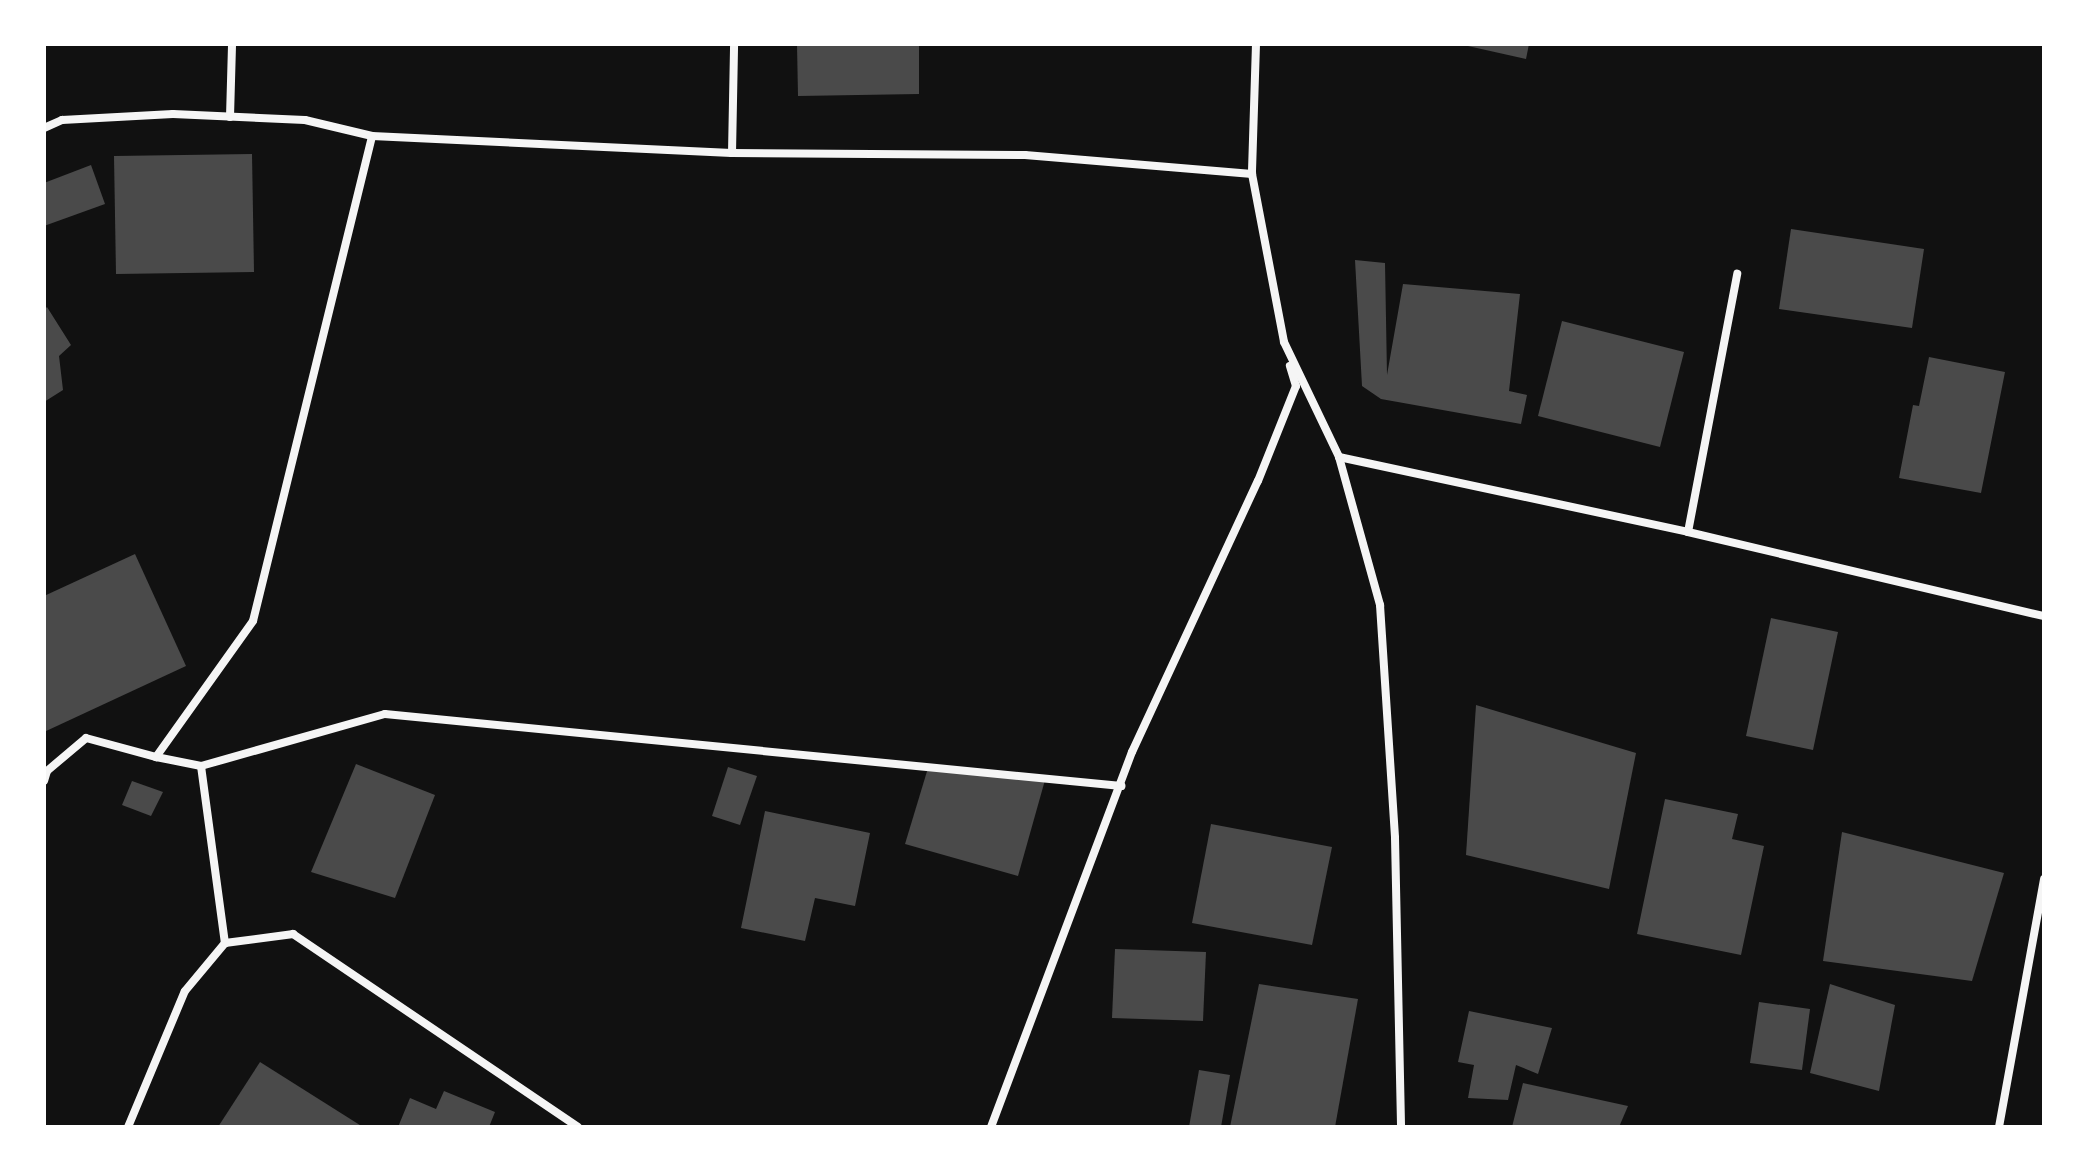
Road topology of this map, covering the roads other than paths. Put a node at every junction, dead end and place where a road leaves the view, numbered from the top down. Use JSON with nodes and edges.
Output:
{"nodes":[{"id":1,"x":232,"y":44,"type":"edge"},
{"id":2,"x":734,"y":44,"type":"edge"},
{"id":3,"x":1256,"y":44,"type":"edge"},
{"id":4,"x":230,"y":117,"type":"junction"},
{"id":5,"x":44,"y":128,"type":"edge"},
{"id":6,"x":372,"y":136,"type":"junction"},
{"id":7,"x":732,"y":153,"type":"junction"},
{"id":8,"x":1252,"y":174,"type":"junction"},
{"id":9,"x":1737,"y":274,"type":"dead end"},
{"id":10,"x":1284,"y":342,"type":"junction"},
{"id":11,"x":1339,"y":457,"type":"junction"},
{"id":12,"x":1688,"y":532,"type":"junction"},
{"id":13,"x":2044,"y":616,"type":"edge"},
{"id":14,"x":156,"y":757,"type":"junction"},
{"id":15,"x":201,"y":766,"type":"junction"},
{"id":16,"x":44,"y":781,"type":"edge"},
{"id":17,"x":1121,"y":786,"type":"junction"},
{"id":18,"x":2044,"y":879,"type":"edge"},
{"id":19,"x":225,"y":943,"type":"junction"},
{"id":20,"x":128,"y":1127,"type":"edge"},
{"id":21,"x":578,"y":1127,"type":"edge"},
{"id":22,"x":991,"y":1127,"type":"edge"},
{"id":23,"x":1401,"y":1127,"type":"edge"},
{"id":24,"x":1999,"y":1127,"type":"edge"}],
"edges":[{"from":1,"to":4,"type":"street"},
{"from":2,"to":7,"type":"street"},
{"from":3,"to":8,"type":"street"},
{"from":4,"to":5,"type":"street"},
{"from":4,"to":6,"type":"street"},
{"from":6,"to":7,"type":"street"},
{"from":6,"to":14,"type":"street"},
{"from":7,"to":8,"type":"street"},
{"from":8,"to":10,"type":"street"},
{"from":9,"to":12,"type":"street"},
{"from":10,"to":11,"type":"street"},
{"from":10,"to":17,"type":"street"},
{"from":11,"to":12,"type":"street"},
{"from":11,"to":23,"type":"street"},
{"from":12,"to":13,"type":"street"},
{"from":14,"to":15,"type":"street"},
{"from":14,"to":16,"type":"street"},
{"from":15,"to":17,"type":"street"},
{"from":15,"to":19,"type":"street"},
{"from":17,"to":22,"type":"street"},
{"from":18,"to":24,"type":"street"},
{"from":19,"to":20,"type":"street"},
{"from":19,"to":21,"type":"street"}]}
